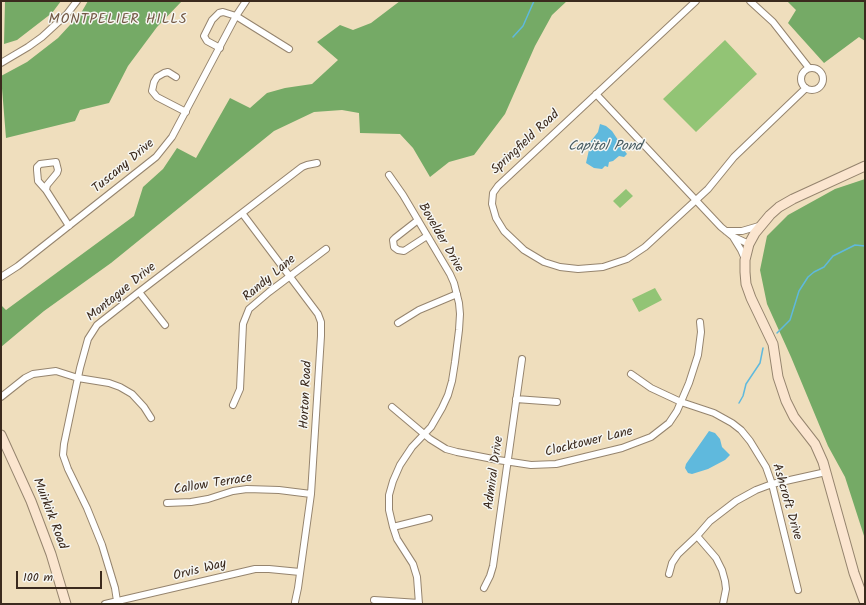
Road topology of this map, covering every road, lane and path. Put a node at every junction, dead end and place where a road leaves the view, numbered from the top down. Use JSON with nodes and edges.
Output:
{"nodes":[{"id":1,"x":77,"y":1,"type":"edge"},
{"id":2,"x":246,"y":1,"type":"edge"},
{"id":3,"x":696,"y":1,"type":"edge"},
{"id":4,"x":750,"y":1,"type":"edge"},
{"id":5,"x":236,"y":16,"type":"junction"},
{"id":6,"x":220,"y":48,"type":"junction"},
{"id":7,"x":289,"y":50,"type":"dead end"},
{"id":8,"x":1,"y":63,"type":"edge"},
{"id":9,"x":809,"y":68,"type":"junction"},
{"id":10,"x":176,"y":77,"type":"dead end"},
{"id":11,"x":806,"y":88,"type":"junction"},
{"id":12,"x":596,"y":94,"type":"junction"},
{"id":13,"x":186,"y":112,"type":"junction"},
{"id":14,"x":317,"y":163,"type":"dead end"},
{"id":15,"x":865,"y":166,"type":"edge"},
{"id":16,"x":389,"y":175,"type":"dead end"},
{"id":17,"x":46,"y":190,"type":"junction"},
{"id":18,"x":696,"y":200,"type":"junction"},
{"id":19,"x":242,"y":213,"type":"junction"},
{"id":20,"x":418,"y":220,"type":"junction"},
{"id":21,"x":69,"y":226,"type":"junction"},
{"id":22,"x":760,"y":226,"type":"junction"},
{"id":23,"x":726,"y":232,"type":"junction"},
{"id":24,"x":427,"y":236,"type":"junction"},
{"id":25,"x":732,"y":236,"type":"junction"},
{"id":26,"x":749,"y":244,"type":"junction"},
{"id":27,"x":326,"y":249,"type":"dead end"},
{"id":28,"x":745,"y":260,"type":"junction"},
{"id":29,"x":289,"y":276,"type":"junction"},
{"id":30,"x":1,"y":277,"type":"edge"},
{"id":31,"x":139,"y":292,"type":"junction"},
{"id":32,"x":456,"y":294,"type":"junction"},
{"id":33,"x":700,"y":322,"type":"dead end"},
{"id":34,"x":398,"y":324,"type":"dead end"},
{"id":35,"x":165,"y":326,"type":"dead end"},
{"id":36,"x":522,"y":359,"type":"dead end"},
{"id":37,"x":631,"y":374,"type":"dead end"},
{"id":38,"x":78,"y":378,"type":"junction"},
{"id":39,"x":1,"y":397,"type":"edge"},
{"id":40,"x":516,"y":399,"type":"junction"},
{"id":41,"x":557,"y":402,"type":"dead end"},
{"id":42,"x":682,"y":402,"type":"junction"},
{"id":43,"x":233,"y":405,"type":"dead end"},
{"id":44,"x":392,"y":407,"type":"dead end"},
{"id":45,"x":151,"y":418,"type":"dead end"},
{"id":46,"x":425,"y":434,"type":"junction"},
{"id":47,"x":1,"y":435,"type":"edge"},
{"id":48,"x":508,"y":462,"type":"junction"},
{"id":49,"x":826,"y":472,"type":"junction"},
{"id":50,"x":772,"y":484,"type":"junction"},
{"id":51,"x":310,"y":494,"type":"junction"},
{"id":52,"x":167,"y":503,"type":"dead end"},
{"id":53,"x":429,"y":518,"type":"dead end"},
{"id":54,"x":393,"y":527,"type":"junction"},
{"id":55,"x":697,"y":536,"type":"junction"},
{"id":56,"x":300,"y":572,"type":"junction"},
{"id":57,"x":669,"y":574,"type":"dead end"},
{"id":58,"x":484,"y":588,"type":"dead end"},
{"id":59,"x":798,"y":590,"type":"dead end"},
{"id":60,"x":374,"y":600,"type":"dead end"},
{"id":61,"x":117,"y":601,"type":"junction"},
{"id":62,"x":295,"y":602,"type":"dead end"},
{"id":63,"x":865,"y":603,"type":"edge"},
{"id":64,"x":66,"y":604,"type":"edge"},
{"id":65,"x":105,"y":604,"type":"edge"},
{"id":66,"x":419,"y":604,"type":"edge"},
{"id":67,"x":723,"y":604,"type":"edge"}],
"edges":[{"from":1,"to":8,"type":"street"},
{"from":2,"to":5,"type":"street","name":"Tuscany Drive"},
{"from":3,"to":12,"type":"street"},
{"from":4,"to":9,"type":"street"},
{"from":5,"to":6,"type":"street","name":"Tuscany Drive"},
{"from":5,"to":6,"type":"street"},
{"from":5,"to":7,"type":"street"},
{"from":6,"to":13,"type":"street","name":"Tuscany Drive"},
{"from":9,"to":11,"type":"street"},
{"from":9,"to":11,"type":"street"},
{"from":10,"to":13,"type":"street"},
{"from":11,"to":18,"type":"street"},
{"from":12,"to":18,"type":"street"},
{"from":12,"to":18,"type":"street","name":"Springfield Road"},
{"from":13,"to":21,"type":"street","name":"Tuscany Drive"},
{"from":14,"to":19,"type":"street","name":"Montague Drive"},
{"from":15,"to":22,"type":"street"},
{"from":16,"to":20,"type":"street","name":"Bovelder Drive"},
{"from":17,"to":17,"type":"street"},
{"from":17,"to":21,"type":"street"},
{"from":18,"to":23,"type":"street"},
{"from":19,"to":29,"type":"street","name":"Horton Road"},
{"from":19,"to":31,"type":"street","name":"Montague Drive"},
{"from":20,"to":24,"type":"street","name":"Bovelder Drive"},
{"from":20,"to":24,"type":"street"},
{"from":21,"to":30,"type":"street","name":"Tuscany Drive"},
{"from":22,"to":23,"type":"street"},
{"from":22,"to":26,"type":"street"},
{"from":23,"to":25,"type":"street"},
{"from":24,"to":32,"type":"street","name":"Bovelder Drive"},
{"from":25,"to":26,"type":"street"},
{"from":25,"to":28,"type":"street"},
{"from":26,"to":28,"type":"street"},
{"from":27,"to":29,"type":"street","name":"Randy Lane"},
{"from":28,"to":49,"type":"street"},
{"from":29,"to":43,"type":"street","name":"Randy Lane"},
{"from":29,"to":51,"type":"street","name":"Horton Road"},
{"from":31,"to":35,"type":"street"},
{"from":31,"to":38,"type":"street","name":"Montague Drive"},
{"from":32,"to":34,"type":"street"},
{"from":32,"to":46,"type":"street","name":"Bovelder Drive"},
{"from":33,"to":42,"type":"street","name":"Clocktower Lane"},
{"from":36,"to":40,"type":"street","name":"Admiral Drive"},
{"from":37,"to":42,"type":"street","name":"Ashcroft Drive"},
{"from":38,"to":39,"type":"street"},
{"from":38,"to":45,"type":"street"},
{"from":38,"to":61,"type":"street","name":"Montague Drive"},
{"from":40,"to":41,"type":"street"},
{"from":40,"to":48,"type":"street","name":"Admiral Drive"},
{"from":42,"to":48,"type":"street","name":"Clocktower Lane"},
{"from":42,"to":50,"type":"street","name":"Ashcroft Drive"},
{"from":44,"to":46,"type":"street","name":"Clocktower Lane"},
{"from":46,"to":48,"type":"street","name":"Clocktower Lane"},
{"from":46,"to":54,"type":"street","name":"Bovelder Drive"},
{"from":47,"to":64,"type":"street","name":"Muirkirk Road"},
{"from":48,"to":58,"type":"street","name":"Admiral Drive"},
{"from":49,"to":50,"type":"street"},
{"from":49,"to":63,"type":"street"},
{"from":50,"to":55,"type":"street"},
{"from":50,"to":59,"type":"street","name":"Ashcroft Drive"},
{"from":51,"to":52,"type":"street","name":"Callow Terrace"},
{"from":51,"to":56,"type":"street","name":"Horton Road"},
{"from":53,"to":54,"type":"street"},
{"from":54,"to":66,"type":"street","name":"Bovelder Drive"},
{"from":55,"to":57,"type":"street"},
{"from":55,"to":67,"type":"street"},
{"from":56,"to":61,"type":"street","name":"Orvis Way"},
{"from":56,"to":62,"type":"street","name":"Horton Road"},
{"from":60,"to":66,"type":"street"},
{"from":61,"to":65,"type":"street","name":"Orvis Way"}]}
